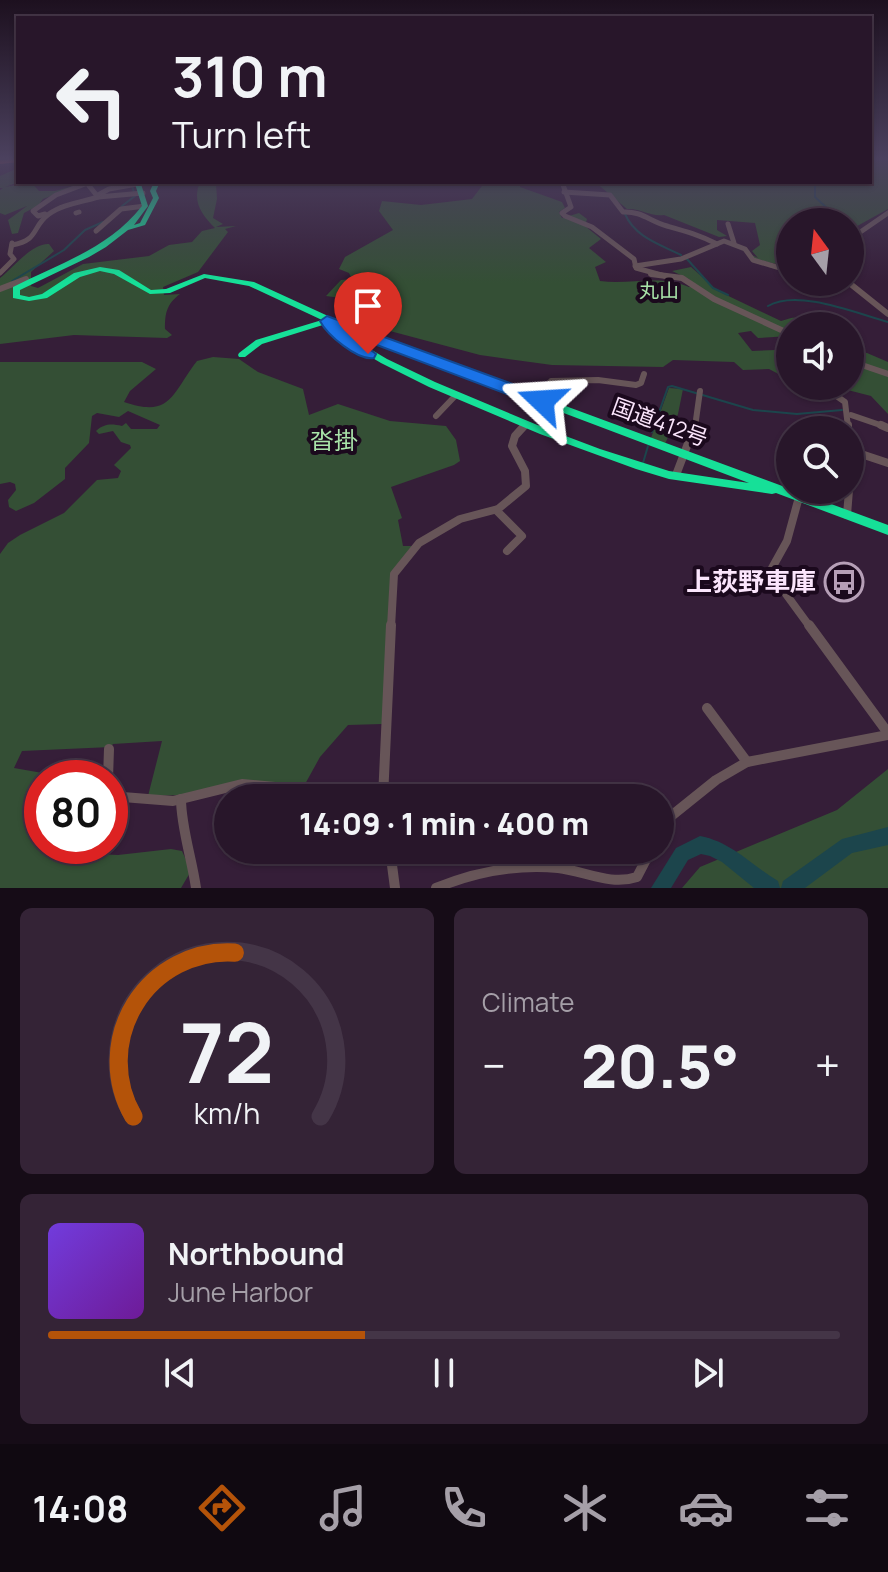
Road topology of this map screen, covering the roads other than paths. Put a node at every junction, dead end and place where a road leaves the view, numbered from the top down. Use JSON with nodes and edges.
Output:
{"nodes":[{"id":1,"x":48,"y":200,"type":"edge"},
{"id":2,"x":85,"y":200,"type":"edge"},
{"id":3,"x":129,"y":200,"type":"edge"},
{"id":4,"x":138,"y":200,"type":"edge"},
{"id":5,"x":568,"y":200,"type":"edge"},
{"id":6,"x":614,"y":200,"type":"edge"},
{"id":7,"x":888,"y":213,"type":"edge"},
{"id":8,"x":45,"y":214,"type":"junction"},
{"id":9,"x":728,"y":224,"type":"dead end"},
{"id":10,"x":864,"y":230,"type":"edge"},
{"id":11,"x":96,"y":231,"type":"dead end"},
{"id":12,"x":734,"y":243,"type":"junction"},
{"id":13,"x":717,"y":244,"type":"junction"},
{"id":14,"x":635,"y":266,"type":"junction"},
{"id":15,"x":776,"y":267,"type":"edge"},
{"id":16,"x":0,"y":273,"type":"edge"},
{"id":17,"x":25,"y":281,"type":"junction"},
{"id":18,"x":4,"y":289,"type":"edge"},
{"id":19,"x":864,"y":295,"type":"edge"},
{"id":20,"x":888,"y":314,"type":"edge"},
{"id":21,"x":327,"y":321,"type":"junction"},
{"id":22,"x":776,"y":328,"type":"edge"},
{"id":23,"x":242,"y":355,"type":"dead end"},
{"id":24,"x":864,"y":366,"type":"edge"},
{"id":25,"x":644,"y":374,"type":"dead end"},
{"id":26,"x":888,"y":374,"type":"edge"},
{"id":27,"x":699,"y":393,"type":"dead end"},
{"id":28,"x":456,"y":395,"type":"junction"},
{"id":29,"x":540,"y":400,"type":"junction"},
{"id":30,"x":842,"y":400,"type":"edge"},
{"id":31,"x":851,"y":415,"type":"joint"},
{"id":32,"x":436,"y":416,"type":"dead end"},
{"id":33,"x":526,"y":424,"type":"junction"},
{"id":34,"x":888,"y":428,"type":"edge"},
{"id":35,"x":864,"y":453,"type":"edge"},
{"id":36,"x":682,"y":454,"type":"junction"},
{"id":37,"x":888,"y":463,"type":"edge"},
{"id":38,"x":676,"y":475,"type":"junction"},
{"id":39,"x":776,"y":489,"type":"edge"},
{"id":40,"x":776,"y":490,"type":"edge"},
{"id":41,"x":797,"y":504,"type":"edge"},
{"id":42,"x":818,"y":504,"type":"edge"},
{"id":43,"x":848,"y":504,"type":"edge"},
{"id":44,"x":496,"y":510,"type":"junction"},
{"id":45,"x":847,"y":515,"type":"junction"},
{"id":46,"x":888,"y":530,"type":"edge"},
{"id":47,"x":507,"y":551,"type":"dead end"},
{"id":48,"x":707,"y":708,"type":"dead end"},
{"id":49,"x":888,"y":734,"type":"edge"},
{"id":50,"x":109,"y":749,"type":"dead end"},
{"id":51,"x":109,"y":760,"type":"edge"},
{"id":52,"x":747,"y":762,"type":"junction"},
{"id":53,"x":384,"y":784,"type":"edge"},
{"id":54,"x":214,"y":791,"type":"edge"},
{"id":55,"x":128,"y":798,"type":"edge"},
{"id":56,"x":181,"y":799,"type":"junction"},
{"id":57,"x":674,"y":814,"type":"edge"},
{"id":58,"x":392,"y":864,"type":"edge"},
{"id":59,"x":644,"y":864,"type":"edge"},
{"id":60,"x":196,"y":888,"type":"edge"},
{"id":61,"x":395,"y":888,"type":"edge"},
{"id":62,"x":436,"y":888,"type":"edge"}],
"edges":[{"from":1,"to":8,"type":"street"},
{"from":2,"to":8,"type":"street"},
{"from":3,"to":11,"type":"street"},
{"from":4,"to":17,"type":"main road"},
{"from":5,"to":14,"type":"street"},
{"from":6,"to":13,"type":"street"},
{"from":7,"to":10,"type":"street"},
{"from":8,"to":16,"type":"street"},
{"from":9,"to":12,"type":"street"},
{"from":12,"to":13,"type":"street"},
{"from":12,"to":15,"type":"street"},
{"from":13,"to":14,"type":"street"},
{"from":14,"to":22,"type":"street"},
{"from":17,"to":18,"type":"street"},
{"from":17,"to":21,"type":"main road","name":"国道412号"},
{"from":19,"to":20,"type":"street"},
{"from":21,"to":23,"type":"main road"},
{"from":21,"to":28,"type":"main road"},
{"from":21,"to":29,"type":"main road","name":"国道412号"},
{"from":24,"to":26,"type":"street"},
{"from":25,"to":29,"type":"street"},
{"from":27,"to":36,"type":"street"},
{"from":28,"to":32,"type":"street"},
{"from":28,"to":33,"type":"main road"},
{"from":29,"to":36,"type":"main road","name":"国道412号"},
{"from":30,"to":31,"type":"street"},
{"from":31,"to":34,"type":"street"},
{"from":33,"to":38,"type":"main road"},
{"from":33,"to":44,"type":"street"},
{"from":35,"to":37,"type":"street"},
{"from":36,"to":38,"type":"street"},
{"from":36,"to":39,"type":"main road","name":"国道412号"},
{"from":38,"to":40,"type":"main road"},
{"from":41,"to":49,"type":"street"},
{"from":42,"to":45,"type":"main road","name":"国道412号"},
{"from":43,"to":45,"type":"street"},
{"from":44,"to":47,"type":"street"},
{"from":44,"to":53,"type":"street"},
{"from":45,"to":46,"type":"main road","name":"国道412号"},
{"from":48,"to":52,"type":"street"},
{"from":49,"to":52,"type":"street"},
{"from":50,"to":51,"type":"street"},
{"from":52,"to":57,"type":"street"},
{"from":54,"to":56,"type":"street"},
{"from":55,"to":56,"type":"street"},
{"from":56,"to":60,"type":"street"},
{"from":58,"to":61,"type":"street"},
{"from":59,"to":62,"type":"street"}]}
